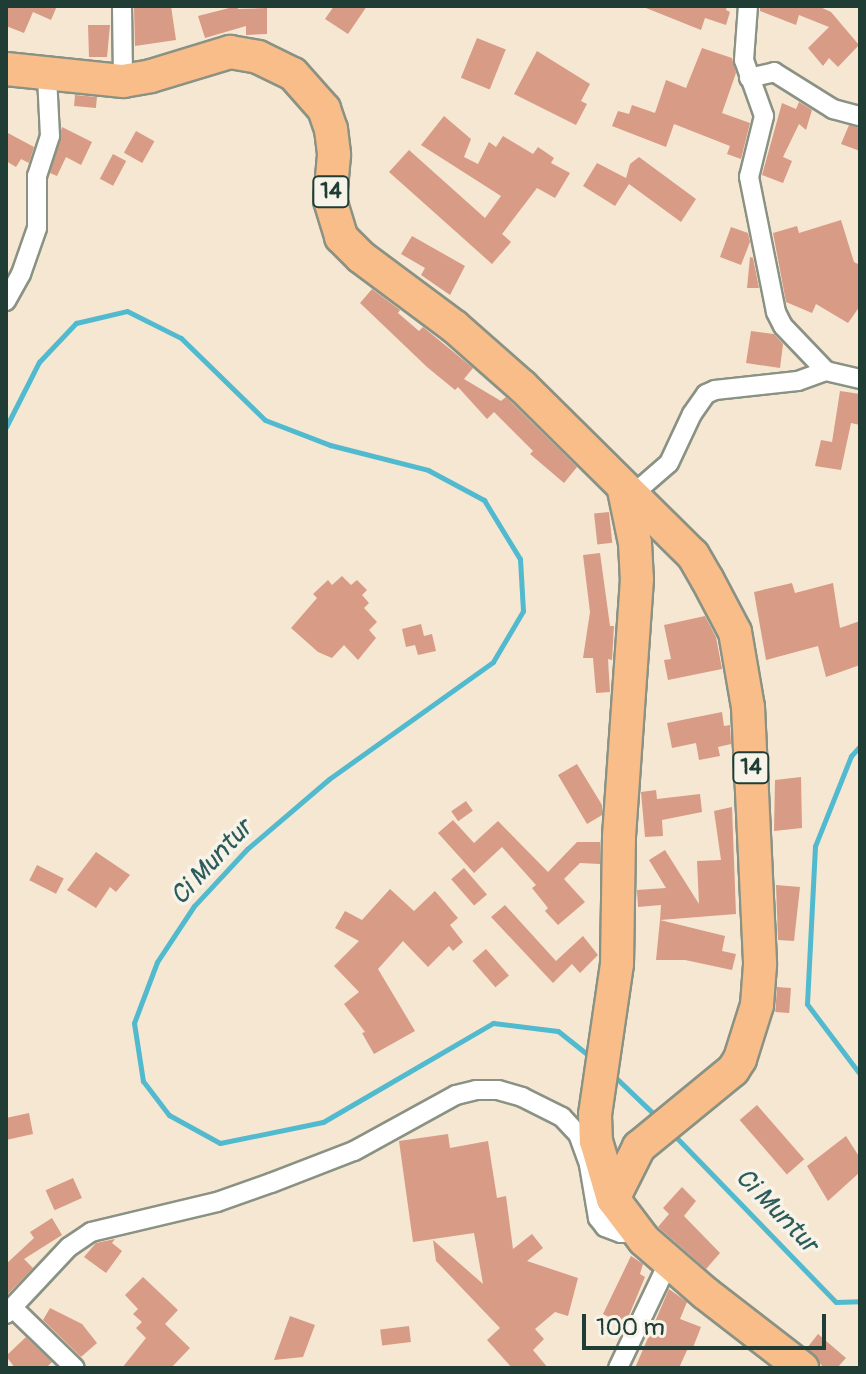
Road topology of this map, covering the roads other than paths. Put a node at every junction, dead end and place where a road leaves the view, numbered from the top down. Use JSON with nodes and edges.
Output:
{"nodes":[{"id":1,"x":122,"y":6,"type":"edge"},
{"id":2,"x":748,"y":6,"type":"edge"},
{"id":3,"x":6,"y":69,"type":"edge"},
{"id":4,"x":47,"y":76,"type":"junction"},
{"id":5,"x":749,"y":78,"type":"junction"},
{"id":6,"x":123,"y":81,"type":"junction"},
{"id":7,"x":860,"y":116,"type":"edge"},
{"id":8,"x":6,"y":301,"type":"edge"},
{"id":9,"x":826,"y":371,"type":"junction"},
{"id":10,"x":860,"y":379,"type":"edge"},
{"id":11,"x":628,"y":493,"type":"junction"},
{"id":12,"x":613,"y":1199,"type":"junction"},
{"id":13,"x":636,"y":1232,"type":"junction"},
{"id":14,"x":668,"y":1263,"type":"junction"},
{"id":15,"x":9,"y":1311,"type":"edge"},
{"id":16,"x":75,"y":1368,"type":"edge"},
{"id":17,"x":618,"y":1368,"type":"edge"},
{"id":18,"x":802,"y":1368,"type":"edge"}],
"edges":[{"from":1,"to":6,"type":"street"},
{"from":2,"to":5,"type":"street"},
{"from":3,"to":4,"type":"highway","number":"14"},
{"from":4,"to":6,"type":"highway","number":"14"},
{"from":4,"to":8,"type":"street"},
{"from":5,"to":7,"type":"street"},
{"from":5,"to":9,"type":"street"},
{"from":6,"to":11,"type":"highway","number":"14"},
{"from":9,"to":10,"type":"street"},
{"from":9,"to":11,"type":"street"},
{"from":11,"to":12,"type":"highway"},
{"from":11,"to":12,"type":"highway","number":"14"},
{"from":12,"to":13,"type":"highway"},
{"from":13,"to":14,"type":"highway"},
{"from":13,"to":15,"type":"street"},
{"from":14,"to":17,"type":"street"},
{"from":14,"to":18,"type":"highway"},
{"from":15,"to":16,"type":"street"}]}
